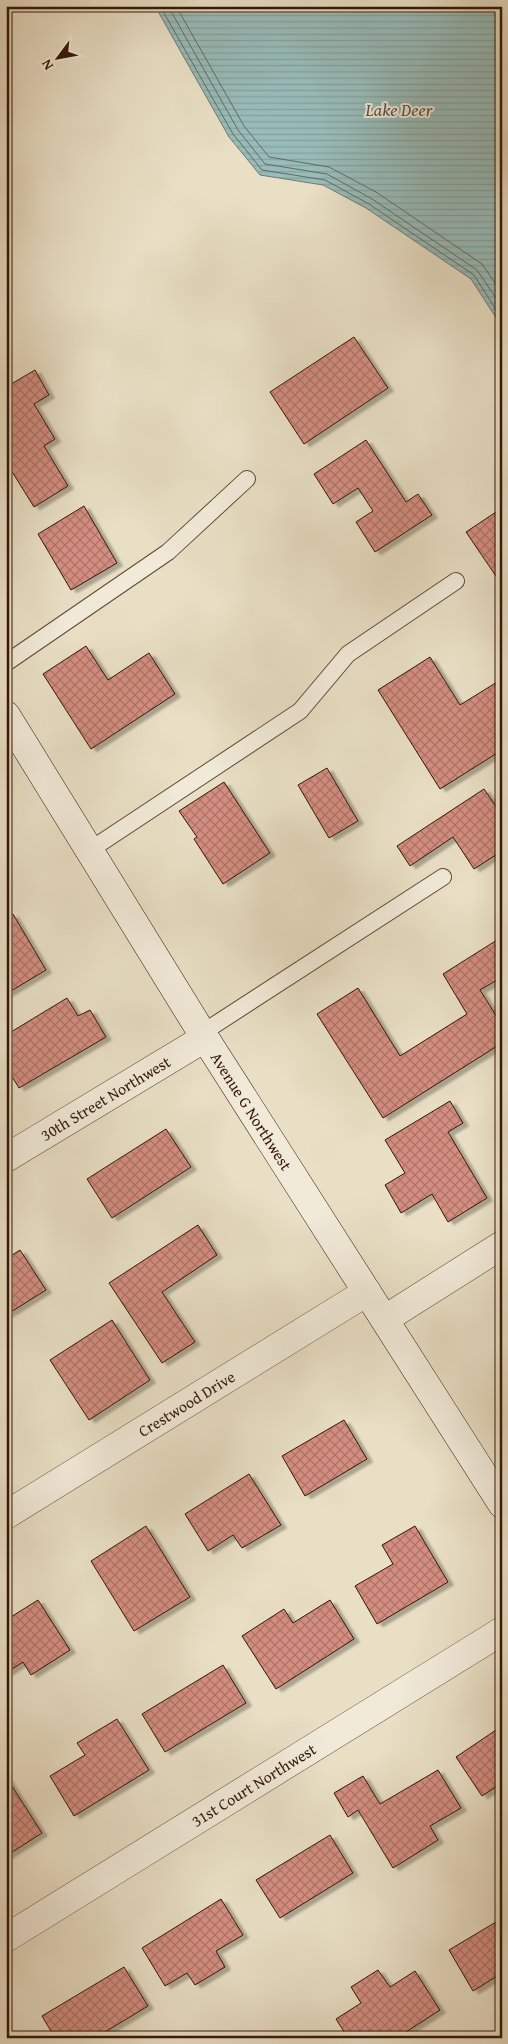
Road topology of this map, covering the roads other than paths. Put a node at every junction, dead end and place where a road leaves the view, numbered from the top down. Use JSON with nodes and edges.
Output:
{"nodes":[{"id":1,"x":247,"y":479,"type":"dead end"},
{"id":2,"x":456,"y":581,"type":"dead end"},
{"id":3,"x":6,"y":662,"type":"edge"},
{"id":4,"x":6,"y":715,"type":"edge"},
{"id":5,"x":90,"y":850,"type":"junction"},
{"id":6,"x":443,"y":877,"type":"dead end"},
{"id":7,"x":204,"y":1035,"type":"junction"},
{"id":8,"x":6,"y":1158,"type":"edge"},
{"id":9,"x":502,"y":1245,"type":"edge"},
{"id":10,"x":367,"y":1292,"type":"junction"},
{"id":11,"x":385,"y":1319,"type":"junction"},
{"id":12,"x":502,"y":1504,"type":"edge"},
{"id":13,"x":6,"y":1514,"type":"edge"},
{"id":14,"x":502,"y":1631,"type":"edge"},
{"id":15,"x":6,"y":1938,"type":"edge"}],
"edges":[{"from":1,"to":3,"type":"lane"},
{"from":2,"to":5,"type":"lane"},
{"from":4,"to":5,"type":"street","name":"Avenue G Northwest"},
{"from":5,"to":7,"type":"street","name":"Avenue G Northwest"},
{"from":6,"to":7,"type":"lane"},
{"from":7,"to":8,"type":"street","name":"30th Street Northwest"},
{"from":7,"to":10,"type":"street","name":"Avenue G Northwest"},
{"from":9,"to":11,"type":"street"},
{"from":10,"to":11,"type":"street","name":"Avenue G Northwest"},
{"from":10,"to":13,"type":"street","name":"Crestwood Drive"},
{"from":11,"to":12,"type":"street","name":"Avenue G Northwest"},
{"from":14,"to":15,"type":"street","name":"31st Court Northwest"}]}
